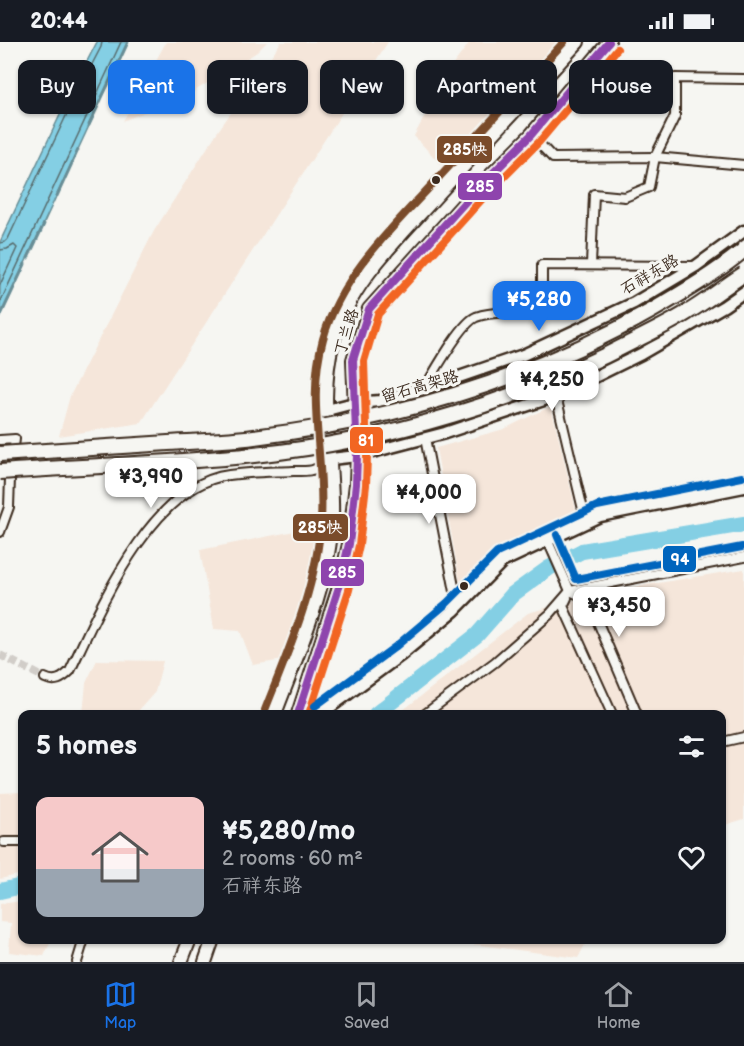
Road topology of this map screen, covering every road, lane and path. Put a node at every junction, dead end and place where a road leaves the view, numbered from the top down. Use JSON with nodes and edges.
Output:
{"nodes":[{"id":1,"x":578,"y":42,"type":"edge"},
{"id":2,"x":609,"y":42,"type":"edge"},
{"id":3,"x":744,"y":79,"type":"edge"},
{"id":4,"x":531,"y":135,"type":"junction"},
{"id":5,"x":655,"y":157,"type":"junction"},
{"id":6,"x":744,"y":165,"type":"edge"},
{"id":7,"x":744,"y":231,"type":"edge"},
{"id":8,"x":744,"y":250,"type":"edge"},
{"id":9,"x":591,"y":265,"type":"junction"},
{"id":10,"x":696,"y":266,"type":"junction"},
{"id":11,"x":744,"y":274,"type":"edge"},
{"id":12,"x":744,"y":292,"type":"edge"},
{"id":13,"x":424,"y":389,"type":"junction"},
{"id":14,"x":556,"y":396,"type":"junction"},
{"id":15,"x":354,"y":403,"type":"junction"},
{"id":16,"x":327,"y":410,"type":"junction"},
{"id":17,"x":425,"y":438,"type":"junction"},
{"id":18,"x":0,"y":440,"type":"edge"},
{"id":19,"x":0,"y":454,"type":"edge"},
{"id":20,"x":357,"y":456,"type":"junction"},
{"id":21,"x":331,"y":459,"type":"junction"},
{"id":22,"x":0,"y":472,"type":"edge"},
{"id":23,"x":744,"y":487,"type":"edge"},
{"id":24,"x":586,"y":522,"type":"junction"},
{"id":25,"x":0,"y":532,"type":"edge"},
{"id":26,"x":549,"y":545,"type":"junction"},
{"id":27,"x":744,"y":557,"type":"edge"},
{"id":28,"x":570,"y":591,"type":"junction"},
{"id":29,"x":458,"y":607,"type":"junction"},
{"id":30,"x":45,"y":678,"type":"tunnel mouth"},
{"id":31,"x":276,"y":710,"type":"edge"},
{"id":32,"x":299,"y":710,"type":"edge"},
{"id":33,"x":326,"y":710,"type":"edge"},
{"id":34,"x":430,"y":710,"type":"edge"},
{"id":35,"x":610,"y":710,"type":"edge"},
{"id":36,"x":635,"y":710,"type":"edge"},
{"id":37,"x":744,"y":737,"type":"edge"},
{"id":38,"x":726,"y":741,"type":"edge"},
{"id":39,"x":4,"y":842,"type":"dead end"},
{"id":40,"x":18,"y":842,"type":"edge"},
{"id":41,"x":82,"y":944,"type":"edge"},
{"id":42,"x":188,"y":944,"type":"edge"},
{"id":43,"x":211,"y":944,"type":"edge"},
{"id":44,"x":77,"y":962,"type":"edge"},
{"id":45,"x":181,"y":962,"type":"edge"},
{"id":46,"x":205,"y":962,"type":"edge"}],
"edges":[{"from":1,"to":16,"type":"main road","name":"丁兰路"},
{"from":2,"to":4,"type":"main road","name":"丁兰路"},
{"from":3,"to":5,"type":"street"},
{"from":4,"to":5,"type":"street"},
{"from":4,"to":15,"type":"main road","name":"丁兰路"},
{"from":5,"to":6,"type":"street"},
{"from":5,"to":9,"type":"street"},
{"from":7,"to":10,"type":"main road","name":"石祥东路"},
{"from":8,"to":19,"type":"highway","name":"留石高架路","bridge":true},
{"from":9,"to":10,"type":"street"},
{"from":9,"to":13,"type":"street"},
{"from":10,"to":13,"type":"main road","name":"石祥东路"},
{"from":11,"to":22,"type":"highway","bridge":true},
{"from":12,"to":14,"type":"main road"},
{"from":13,"to":15,"type":"main road","name":"石祥东路"},
{"from":14,"to":17,"type":"main road"},
{"from":14,"to":24,"type":"street"},
{"from":15,"to":16,"type":"main road","name":"石祥东路"},
{"from":15,"to":20,"type":"main road","name":"丁兰路"},
{"from":16,"to":21,"type":"main road","name":"丁兰路"},
{"from":17,"to":20,"type":"main road"},
{"from":17,"to":29,"type":"street"},
{"from":18,"to":25,"type":"street"},
{"from":20,"to":21,"type":"main road"},
{"from":20,"to":32,"type":"main road","name":"丁兰路"},
{"from":21,"to":30,"type":"street"},
{"from":21,"to":31,"type":"main road","name":"丁兰路"},
{"from":23,"to":24,"type":"main road"},
{"from":24,"to":26,"type":"main road"},
{"from":26,"to":28,"type":"street"},
{"from":26,"to":29,"type":"main road"},
{"from":27,"to":28,"type":"street"},
{"from":28,"to":34,"type":"street"},
{"from":28,"to":35,"type":"street"},
{"from":28,"to":36,"type":"street"},
{"from":29,"to":33,"type":"main road"},
{"from":37,"to":38,"type":"street"},
{"from":39,"to":40,"type":"street"},
{"from":41,"to":44,"type":"street"},
{"from":42,"to":45,"type":"main road"},
{"from":43,"to":46,"type":"main road"}]}
